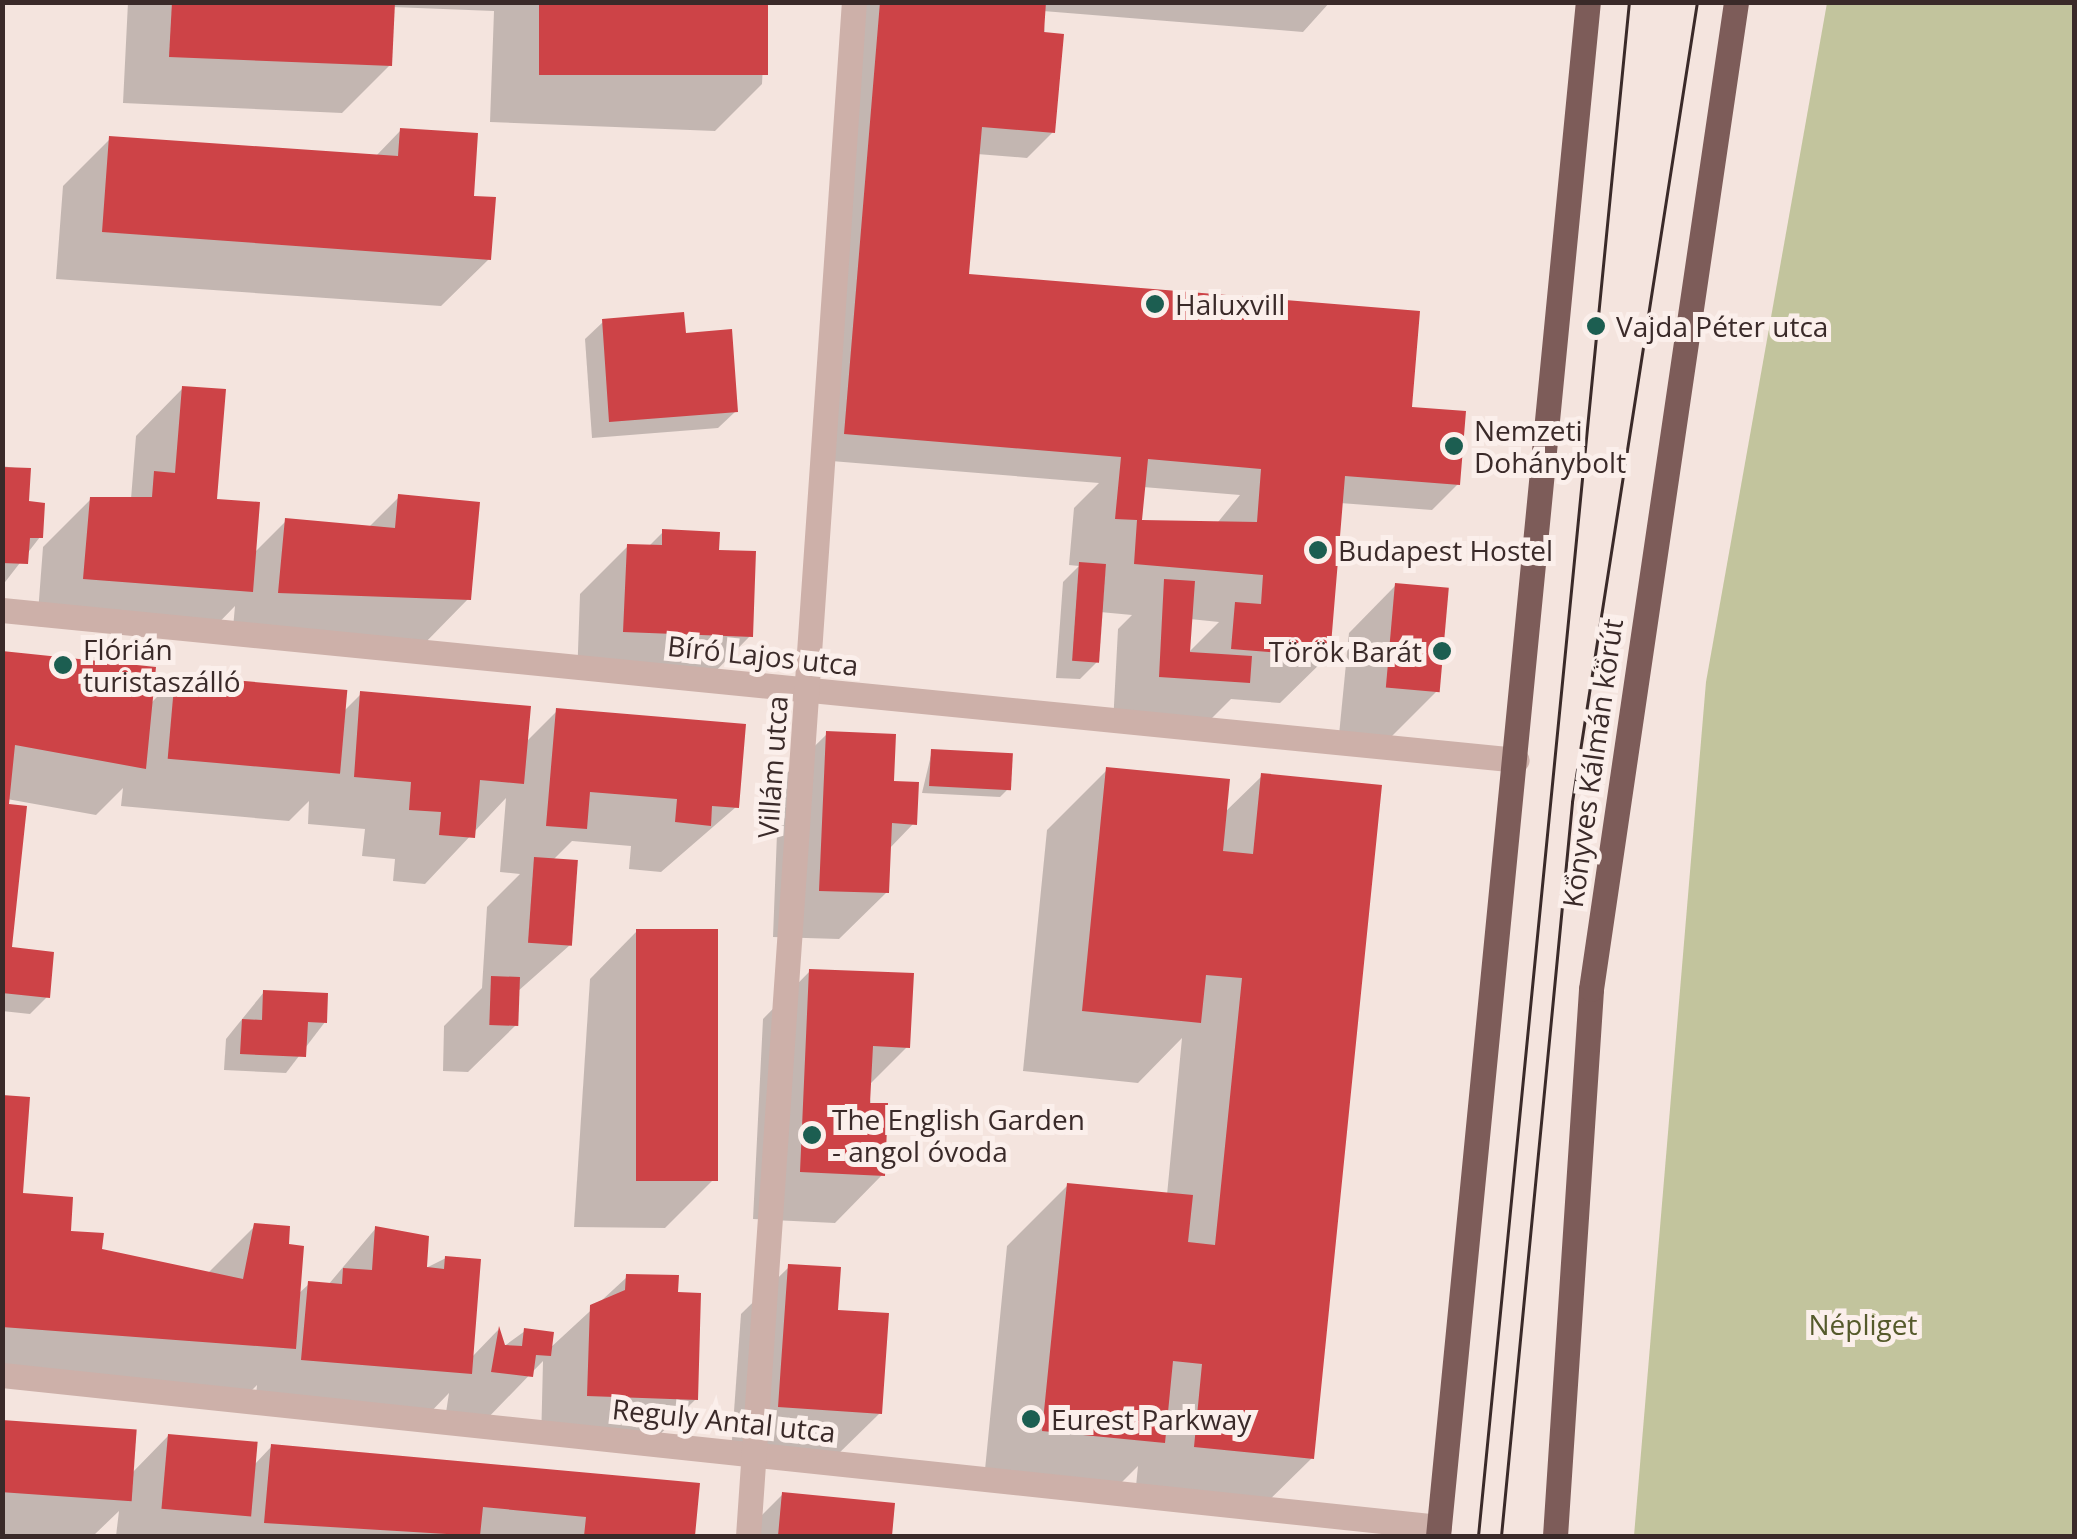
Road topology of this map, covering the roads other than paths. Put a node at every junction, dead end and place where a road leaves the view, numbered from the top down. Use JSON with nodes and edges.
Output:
{"nodes":[{"id":1,"x":854,"y":2,"type":"edge"},
{"id":2,"x":1588,"y":2,"type":"edge"},
{"id":3,"x":1736,"y":2,"type":"edge"},
{"id":4,"x":2,"y":610,"type":"edge"},
{"id":5,"x":808,"y":690,"type":"junction"},
{"id":6,"x":1517,"y":760,"type":"junction"},
{"id":7,"x":2,"y":1375,"type":"edge"},
{"id":8,"x":754,"y":1453,"type":"junction"},
{"id":9,"x":1439,"y":1532,"type":"edge"},
{"id":10,"x":748,"y":1536,"type":"edge"},
{"id":11,"x":1555,"y":1536,"type":"edge"}],
"edges":[{"from":1,"to":5,"type":"street","name":"Villám utca"},
{"from":2,"to":6,"type":"main road"},
{"from":3,"to":11,"type":"main road","name":"Könyves Kálmán körút"},
{"from":4,"to":5,"type":"street","name":"Bíró Lajos utca"},
{"from":5,"to":6,"type":"street","name":"Bíró Lajos utca"},
{"from":5,"to":8,"type":"street","name":"Villám utca"},
{"from":6,"to":9,"type":"main road"},
{"from":7,"to":8,"type":"street","name":"Reguly Antal utca"},
{"from":8,"to":9,"type":"street","name":"Reguly Antal utca"},
{"from":8,"to":10,"type":"street","name":"Villám utca"}]}
